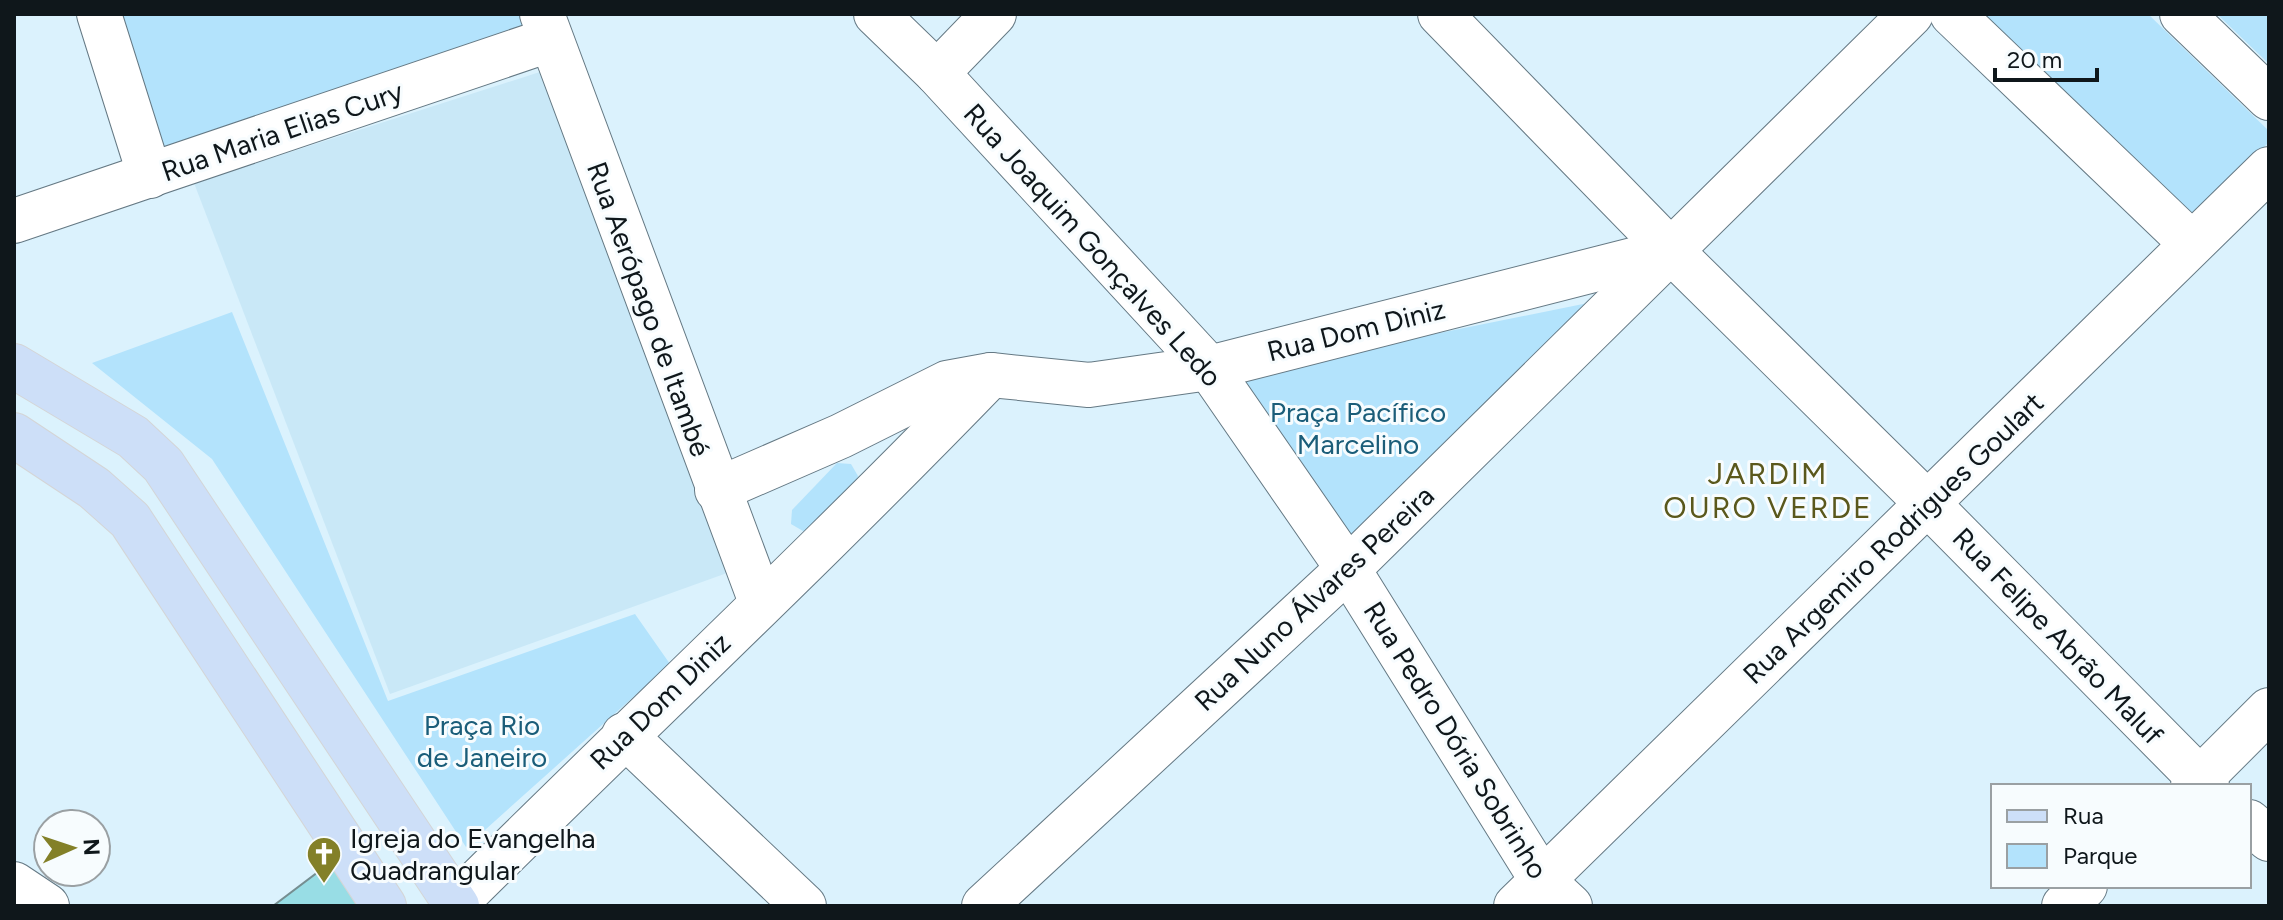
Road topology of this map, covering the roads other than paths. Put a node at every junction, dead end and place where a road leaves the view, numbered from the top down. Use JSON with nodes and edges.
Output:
{"nodes":[{"id":1,"x":99,"y":14,"type":"edge"},
{"id":2,"x":876,"y":14,"type":"edge"},
{"id":3,"x":994,"y":14,"type":"edge"},
{"id":4,"x":1440,"y":14,"type":"edge"},
{"id":5,"x":1911,"y":14,"type":"edge"},
{"id":6,"x":1952,"y":14,"type":"edge"},
{"id":7,"x":2182,"y":14,"type":"edge"},
{"id":8,"x":545,"y":27,"type":"edge"},
{"id":9,"x":937,"y":73,"type":"junction"},
{"id":10,"x":2269,"y":98,"type":"edge"},
{"id":11,"x":2269,"y":169,"type":"edge"},
{"id":12,"x":150,"y":176,"type":"junction"},
{"id":13,"x":14,"y":221,"type":"edge"},
{"id":14,"x":2191,"y":243,"type":"junction"},
{"id":15,"x":1671,"y":251,"type":"junction"},
{"id":16,"x":14,"y":366,"type":"edge"},
{"id":17,"x":1209,"y":368,"type":"junction"},
{"id":18,"x":991,"y":375,"type":"junction"},
{"id":19,"x":14,"y":435,"type":"edge"},
{"id":20,"x":841,"y":436,"type":"junction"},
{"id":21,"x":717,"y":490,"type":"junction"},
{"id":22,"x":870,"y":499,"type":"junction"},
{"id":23,"x":1929,"y":505,"type":"junction"},
{"id":24,"x":1348,"y":569,"type":"junction"},
{"id":25,"x":761,"y":602,"type":"junction"},
{"id":26,"x":2269,"y":710,"type":"edge"},
{"id":27,"x":624,"y":735,"type":"junction"},
{"id":28,"x":2200,"y":784,"type":"edge"},
{"id":29,"x":2251,"y":824,"type":"edge"},
{"id":30,"x":2269,"y":839,"type":"edge"},
{"id":31,"x":14,"y":884,"type":"edge"},
{"id":32,"x":2083,"y":888,"type":"edge"},
{"id":33,"x":1543,"y":897,"type":"edge"},
{"id":34,"x":455,"y":905,"type":"edge"},
{"id":35,"x":47,"y":906,"type":"edge"},
{"id":36,"x":384,"y":906,"type":"edge"},
{"id":37,"x":804,"y":906,"type":"edge"},
{"id":38,"x":984,"y":906,"type":"edge"},
{"id":39,"x":2064,"y":906,"type":"edge"}],
"edges":[{"from":1,"to":12,"type":"street"},
{"from":2,"to":9,"type":"street","name":"Rua Joaquim Gonçalves Ledo"},
{"from":3,"to":9,"type":"street"},
{"from":4,"to":15,"type":"street","name":"Rua Felipe Abrão Maluf"},
{"from":5,"to":15,"type":"street","name":"Rua Nuno Álvares Pereira"},
{"from":6,"to":14,"type":"street"},
{"from":7,"to":10,"type":"street"},
{"from":8,"to":12,"type":"street","name":"Rua Maria Elias Cury"},
{"from":8,"to":21,"type":"street","name":"Rua Aerópago de Itambé"},
{"from":9,"to":17,"type":"street","name":"Rua Joaquim Gonçalves Ledo"},
{"from":11,"to":14,"type":"street","name":"Rua Argemiro Rodrigues Goulart"},
{"from":12,"to":13,"type":"street","name":"Rua Maria Elias Cury"},
{"from":14,"to":23,"type":"street","name":"Rua Argemiro Rodrigues Goulart"},
{"from":15,"to":17,"type":"street","name":"Rua Dom Diniz"},
{"from":15,"to":23,"type":"street","name":"Rua Felipe Abrão Maluf"},
{"from":15,"to":24,"type":"street","name":"Rua Nuno Álvares Pereira"},
{"from":16,"to":34,"type":"main road"},
{"from":17,"to":18,"type":"street","name":"Rua Dom Diniz"},
{"from":17,"to":24,"type":"street","name":"Rua Joaquim Gonçalves Ledo"},
{"from":18,"to":20,"type":"street","name":"Rua Dom Diniz"},
{"from":18,"to":22,"type":"street","name":"Rua Dom Diniz"},
{"from":19,"to":36,"type":"main road"},
{"from":20,"to":21,"type":"street","name":"Rua Dom Diniz"},
{"from":20,"to":22,"type":"street"},
{"from":21,"to":25,"type":"street","name":"Rua Aerópago de Itambé"},
{"from":22,"to":25,"type":"street","name":"Rua Dom Diniz"},
{"from":23,"to":28,"type":"street","name":"Rua Felipe Abrão Maluf"},
{"from":23,"to":33,"type":"street","name":"Rua Argemiro Rodrigues Goulart"},
{"from":24,"to":33,"type":"street","name":"Rua Pedro Dória Sobrinho"},
{"from":24,"to":38,"type":"street","name":"Rua Nuno Álvares Pereira"},
{"from":25,"to":27,"type":"street","name":"Rua Dom Diniz"},
{"from":26,"to":28,"type":"street"},
{"from":27,"to":34,"type":"street","name":"Rua Dom Diniz"},
{"from":27,"to":37,"type":"street"},
{"from":29,"to":30,"type":"street"},
{"from":31,"to":35,"type":"street"},
{"from":32,"to":39,"type":"street"}]}
